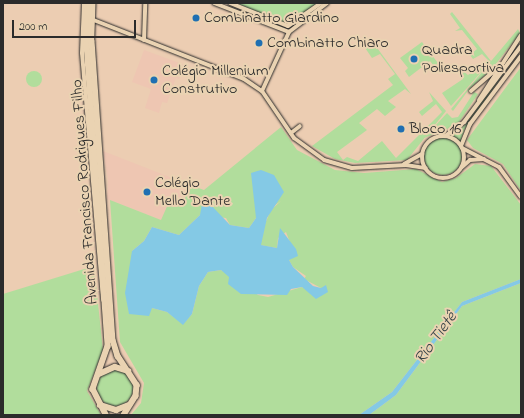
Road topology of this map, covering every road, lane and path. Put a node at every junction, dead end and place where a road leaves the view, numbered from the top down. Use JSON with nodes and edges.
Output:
{"nodes":[{"id":1,"x":84,"y":3,"type":"edge"},
{"id":2,"x":88,"y":3,"type":"edge"},
{"id":3,"x":93,"y":3,"type":"edge"},
{"id":4,"x":145,"y":3,"type":"edge"},
{"id":5,"x":214,"y":3,"type":"edge"},
{"id":6,"x":230,"y":3,"type":"edge"},
{"id":7,"x":321,"y":3,"type":"edge"},
{"id":8,"x":327,"y":3,"type":"edge"},
{"id":9,"x":90,"y":19,"type":"junction"},
{"id":10,"x":289,"y":32,"type":"junction"},
{"id":11,"x":521,"y":35,"type":"edge"},
{"id":12,"x":144,"y":40,"type":"junction"},
{"id":13,"x":521,"y":46,"type":"edge"},
{"id":14,"x":521,"y":56,"type":"edge"},
{"id":15,"x":499,"y":66,"type":"junction"},
{"id":16,"x":262,"y":91,"type":"junction"},
{"id":17,"x":481,"y":95,"type":"junction"},
{"id":18,"x":475,"y":109,"type":"junction"},
{"id":19,"x":300,"y":126,"type":"dead end"},
{"id":20,"x":291,"y":133,"type":"junction"},
{"id":21,"x":445,"y":136,"type":"junction"},
{"id":22,"x":461,"y":147,"type":"junction"},
{"id":23,"x":422,"y":154,"type":"junction"},
{"id":24,"x":484,"y":159,"type":"junction"},
{"id":25,"x":400,"y":165,"type":"junction"},
{"id":26,"x":426,"y":168,"type":"junction"},
{"id":27,"x":460,"y":168,"type":"junction"},
{"id":28,"x":521,"y":197,"type":"edge"},
{"id":29,"x":107,"y":336,"type":"junction"},
{"id":30,"x":130,"y":372,"type":"junction"},
{"id":31,"x":97,"y":376,"type":"junction"},
{"id":32,"x":131,"y":404,"type":"junction"},
{"id":33,"x":100,"y":405,"type":"junction"},
{"id":34,"x":106,"y":415,"type":"edge"},
{"id":35,"x":124,"y":415,"type":"edge"}],
"edges":[{"from":1,"to":29,"type":"street"},
{"from":2,"to":9,"type":"main road","name":"Avenida Francisco Rodrigues Filho"},
{"from":3,"to":9,"type":"main road","name":"Avenida Francisco Rodrigues Filho"},
{"from":4,"to":12,"type":"street"},
{"from":5,"to":10,"type":"street"},
{"from":6,"to":7,"type":"street"},
{"from":8,"to":10,"type":"street"},
{"from":9,"to":12,"type":"street"},
{"from":9,"to":29,"type":"main road","name":"Avenida Francisco Rodrigues Filho"},
{"from":9,"to":30,"type":"main road","name":"Avenida Francisco Rodrigues Filho"},
{"from":10,"to":16,"type":"street"},
{"from":11,"to":15,"type":"street"},
{"from":12,"to":16,"type":"street"},
{"from":13,"to":18,"type":"street"},
{"from":14,"to":22,"type":"street"},
{"from":15,"to":17,"type":"street"},
{"from":15,"to":17,"type":"street"},
{"from":16,"to":20,"type":"street"},
{"from":17,"to":18,"type":"street"},
{"from":18,"to":21,"type":"street"},
{"from":19,"to":20,"type":"street"},
{"from":20,"to":25,"type":"street"},
{"from":21,"to":22,"type":"street"},
{"from":21,"to":23,"type":"street"},
{"from":22,"to":24,"type":"street"},
{"from":22,"to":27,"type":"street"},
{"from":23,"to":25,"type":"street"},
{"from":23,"to":26,"type":"street"},
{"from":24,"to":27,"type":"street"},
{"from":24,"to":28,"type":"street"},
{"from":25,"to":26,"type":"street"},
{"from":26,"to":27,"type":"street"},
{"from":29,"to":31,"type":"main road","name":"Avenida Francisco Rodrigues Filho"},
{"from":30,"to":31,"type":"main road"},
{"from":30,"to":32,"type":"main road","name":"Avenida Francisco Rodrigues Filho"},
{"from":31,"to":33,"type":"main road","name":"Avenida Francisco Rodrigues Filho"},
{"from":32,"to":33,"type":"main road"},
{"from":32,"to":35,"type":"main road","name":"Avenida Francisco Rodrigues Filho"},
{"from":33,"to":34,"type":"main road","name":"Avenida Francisco Rodrigues Filho"}]}
